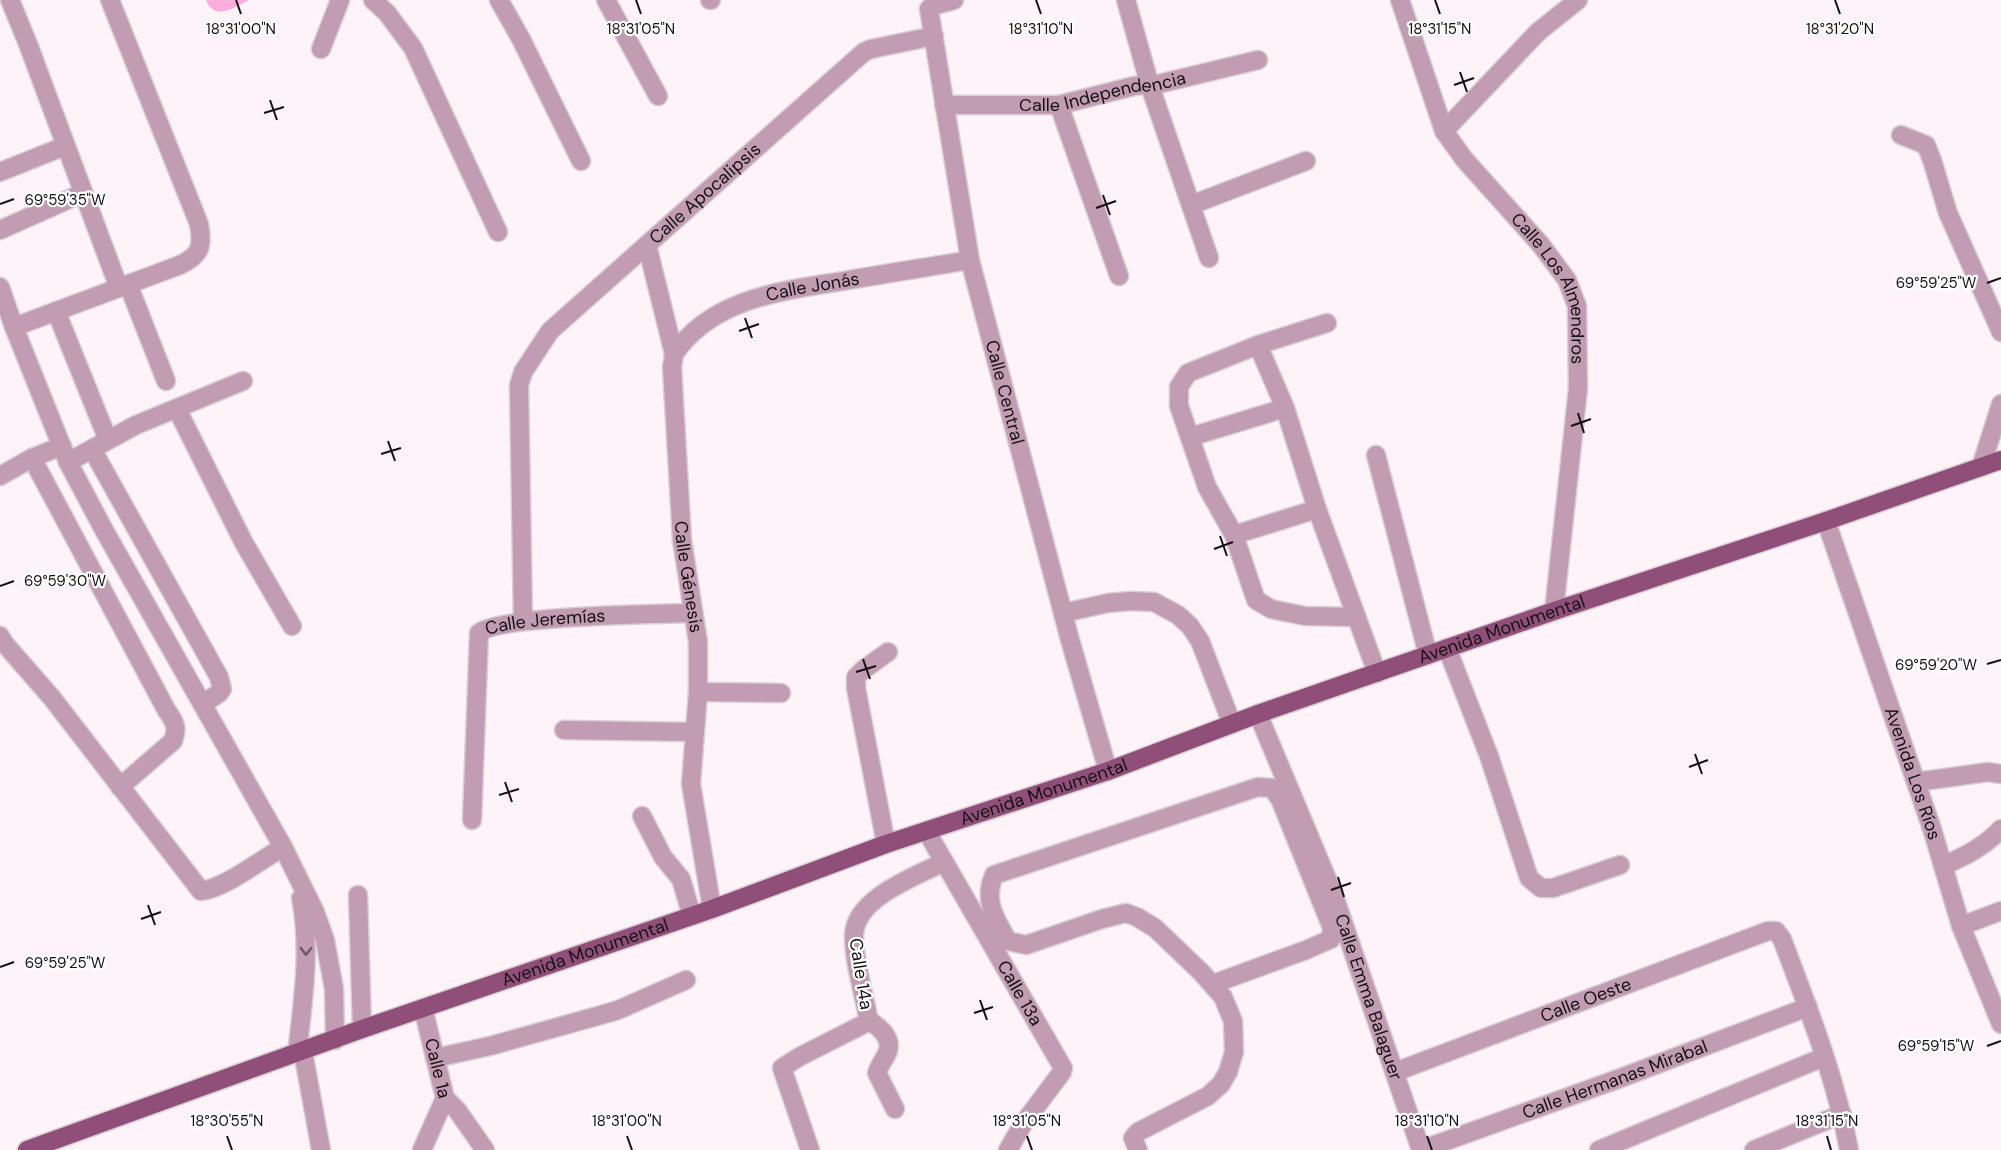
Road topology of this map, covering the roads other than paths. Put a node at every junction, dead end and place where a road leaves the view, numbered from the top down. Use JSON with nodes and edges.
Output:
{"nodes":[{"id":1,"x":110,"y":0,"type":"edge"},
{"id":2,"x":340,"y":0,"type":"edge"},
{"id":3,"x":373,"y":0,"type":"edge"},
{"id":4,"x":499,"y":0,"type":"edge"},
{"id":5,"x":606,"y":0,"type":"edge"},
{"id":6,"x":954,"y":0,"type":"edge"},
{"id":7,"x":1126,"y":0,"type":"edge"},
{"id":8,"x":1400,"y":0,"type":"edge"},
{"id":9,"x":1578,"y":0,"type":"edge"},
{"id":10,"x":7,"y":3,"type":"edge"},
{"id":11,"x":933,"y":36,"type":"junction"},
{"id":12,"x":321,"y":49,"type":"dead end"},
{"id":13,"x":1258,"y":60,"type":"dead end"},
{"id":14,"x":1150,"y":86,"type":"junction"},
{"id":15,"x":658,"y":96,"type":"dead end"},
{"id":16,"x":944,"y":105,"type":"junction"},
{"id":17,"x":1059,"y":105,"type":"junction"},
{"id":18,"x":1444,"y":132,"type":"junction"},
{"id":19,"x":1901,"y":135,"type":"dead end"},
{"id":20,"x":65,"y":146,"type":"junction"},
{"id":21,"x":581,"y":161,"type":"dead end"},
{"id":22,"x":1306,"y":161,"type":"dead end"},
{"id":23,"x":0,"y":172,"type":"edge"},
{"id":24,"x":83,"y":193,"type":"junction"},
{"id":25,"x":1191,"y":205,"type":"junction"},
{"id":26,"x":0,"y":230,"type":"edge"},
{"id":27,"x":498,"y":232,"type":"dead end"},
{"id":28,"x":647,"y":245,"type":"junction"},
{"id":29,"x":1209,"y":258,"type":"dead end"},
{"id":30,"x":970,"y":260,"type":"junction"},
{"id":31,"x":1119,"y":276,"type":"dead end"},
{"id":32,"x":124,"y":286,"type":"junction"},
{"id":33,"x":0,"y":287,"type":"edge"},
{"id":34,"x":56,"y":312,"type":"junction"},
{"id":35,"x":1327,"y":323,"type":"dead end"},
{"id":36,"x":14,"y":327,"type":"junction"},
{"id":37,"x":2001,"y":332,"type":"edge"},
{"id":38,"x":1258,"y":345,"type":"junction"},
{"id":39,"x":674,"y":354,"type":"junction"},
{"id":40,"x":166,"y":381,"type":"dead end"},
{"id":41,"x":243,"y":381,"type":"dead end"},
{"id":42,"x":2001,"y":404,"type":"edge"},
{"id":43,"x":1285,"y":408,"type":"junction"},
{"id":44,"x":177,"y":409,"type":"junction"},
{"id":45,"x":1190,"y":436,"type":"junction"},
{"id":46,"x":100,"y":445,"type":"junction"},
{"id":47,"x":65,"y":454,"type":"junction"},
{"id":48,"x":1376,"y":455,"type":"dead end"},
{"id":49,"x":32,"y":458,"type":"junction"},
{"id":50,"x":2001,"y":461,"type":"edge"},
{"id":51,"x":1981,"y":467,"type":"junction"},
{"id":52,"x":0,"y":476,"type":"edge"},
{"id":53,"x":1317,"y":509,"type":"junction"},
{"id":54,"x":1826,"y":521,"type":"junction"},
{"id":55,"x":1234,"y":535,"type":"junction"},
{"id":56,"x":1554,"y":611,"type":"junction"},
{"id":57,"x":693,"y":613,"type":"junction"},
{"id":58,"x":1063,"y":613,"type":"junction"},
{"id":59,"x":1356,"y":617,"type":"junction"},
{"id":60,"x":522,"y":621,"type":"junction"},
{"id":61,"x":292,"y":626,"type":"dead end"},
{"id":62,"x":1,"y":641,"type":"edge"},
{"id":63,"x":1447,"y":648,"type":"junction"},
{"id":64,"x":888,"y":652,"type":"dead end"},
{"id":65,"x":1428,"y":655,"type":"junction"},
{"id":66,"x":1377,"y":673,"type":"junction"},
{"id":67,"x":698,"y":692,"type":"junction"},
{"id":68,"x":781,"y":693,"type":"dead end"},
{"id":69,"x":203,"y":704,"type":"junction"},
{"id":70,"x":1258,"y":714,"type":"junction"},
{"id":71,"x":1233,"y":724,"type":"junction"},
{"id":72,"x":564,"y":730,"type":"dead end"},
{"id":73,"x":694,"y":732,"type":"junction"},
{"id":74,"x":1108,"y":771,"type":"junction"},
{"id":75,"x":2001,"y":774,"type":"edge"},
{"id":76,"x":1916,"y":782,"type":"junction"},
{"id":77,"x":120,"y":787,"type":"junction"},
{"id":78,"x":642,"y":816,"type":"dead end"},
{"id":79,"x":472,"y":820,"type":"dead end"},
{"id":80,"x":2001,"y":829,"type":"edge"},
{"id":81,"x":927,"y":831,"type":"junction"},
{"id":82,"x":886,"y":844,"type":"junction"},
{"id":83,"x":283,"y":847,"type":"junction"},
{"id":84,"x":944,"y":862,"type":"junction"},
{"id":85,"x":1620,"y":865,"type":"dead end"},
{"id":86,"x":1943,"y":866,"type":"junction"},
{"id":87,"x":296,"y":873,"type":"junction"},
{"id":88,"x":358,"y":895,"type":"dead end"},
{"id":89,"x":712,"y":909,"type":"junction"},
{"id":90,"x":2001,"y":911,"type":"edge"},
{"id":91,"x":692,"y":916,"type":"junction"},
{"id":92,"x":1961,"y":926,"type":"junction"},
{"id":93,"x":306,"y":979,"type":"junction"},
{"id":94,"x":332,"y":980,"type":"junction"},
{"id":95,"x":686,"y":980,"type":"dead end"},
{"id":96,"x":1213,"y":984,"type":"junction"},
{"id":97,"x":1808,"y":1007,"type":"junction"},
{"id":98,"x":423,"y":1008,"type":"junction"},
{"id":99,"x":868,"y":1020,"type":"junction"},
{"id":100,"x":2001,"y":1024,"type":"edge"},
{"id":101,"x":362,"y":1029,"type":"junction"},
{"id":102,"x":335,"y":1040,"type":"junction"},
{"id":103,"x":300,"y":1053,"type":"junction"},
{"id":104,"x":1824,"y":1057,"type":"junction"},
{"id":105,"x":435,"y":1058,"type":"junction"},
{"id":106,"x":1395,"y":1072,"type":"junction"},
{"id":107,"x":445,"y":1098,"type":"junction"},
{"id":108,"x":895,"y":1109,"type":"dead end"},
{"id":109,"x":1842,"y":1114,"type":"junction"},
{"id":110,"x":27,"y":1150,"type":"edge"},
{"id":111,"x":321,"y":1150,"type":"edge"},
{"id":112,"x":422,"y":1150,"type":"edge"},
{"id":113,"x":485,"y":1150,"type":"edge"},
{"id":114,"x":810,"y":1150,"type":"edge"},
{"id":115,"x":1008,"y":1150,"type":"edge"},
{"id":116,"x":1138,"y":1150,"type":"edge"},
{"id":117,"x":1420,"y":1150,"type":"edge"},
{"id":118,"x":1599,"y":1150,"type":"edge"},
{"id":119,"x":1754,"y":1150,"type":"edge"},
{"id":120,"x":1849,"y":1150,"type":"edge"}],
"edges":[{"from":1,"to":32,"type":"street"},
{"from":2,"to":12,"type":"street"},
{"from":3,"to":27,"type":"street"},
{"from":4,"to":21,"type":"street"},
{"from":5,"to":15,"type":"street"},
{"from":6,"to":11,"type":"street","name":"Calle Central"},
{"from":7,"to":14,"type":"street"},
{"from":8,"to":18,"type":"street","name":"Calle Los Almendros"},
{"from":9,"to":18,"type":"street"},
{"from":10,"to":20,"type":"street"},
{"from":11,"to":16,"type":"street","name":"Calle Central"},
{"from":11,"to":28,"type":"street","name":"Calle Apocalipsis"},
{"from":13,"to":14,"type":"street","name":"Calle Independencia"},
{"from":14,"to":17,"type":"street","name":"Calle Independencia"},
{"from":14,"to":25,"type":"street"},
{"from":16,"to":17,"type":"street","name":"Calle Independencia"},
{"from":16,"to":30,"type":"street","name":"Calle Central"},
{"from":17,"to":31,"type":"street"},
{"from":18,"to":56,"type":"street","name":"Calle Los Almendros"},
{"from":19,"to":37,"type":"street"},
{"from":20,"to":23,"type":"street"},
{"from":20,"to":24,"type":"street"},
{"from":22,"to":25,"type":"street"},
{"from":24,"to":26,"type":"street"},
{"from":24,"to":32,"type":"street"},
{"from":25,"to":29,"type":"street"},
{"from":28,"to":39,"type":"street","name":"Calle Génesis"},
{"from":28,"to":60,"type":"street","name":"Calle Apocalipsis"},
{"from":30,"to":39,"type":"street","name":"Calle Jonás"},
{"from":30,"to":58,"type":"street","name":"Calle Central"},
{"from":32,"to":34,"type":"street"},
{"from":32,"to":40,"type":"street"},
{"from":33,"to":36,"type":"street"},
{"from":34,"to":36,"type":"street"},
{"from":34,"to":46,"type":"street"},
{"from":35,"to":38,"type":"street"},
{"from":36,"to":47,"type":"street"},
{"from":38,"to":43,"type":"street"},
{"from":38,"to":45,"type":"street"},
{"from":39,"to":57,"type":"street","name":"Calle Génesis"},
{"from":41,"to":44,"type":"street"},
{"from":42,"to":51,"type":"street"},
{"from":43,"to":45,"type":"street"},
{"from":43,"to":53,"type":"street"},
{"from":44,"to":46,"type":"street"},
{"from":44,"to":61,"type":"street"},
{"from":45,"to":55,"type":"street"},
{"from":46,"to":47,"type":"street"},
{"from":46,"to":69,"type":"street"},
{"from":47,"to":49,"type":"street"},
{"from":47,"to":69,"type":"street"},
{"from":48,"to":65,"type":"street"},
{"from":49,"to":52,"type":"street"},
{"from":49,"to":77,"type":"street"},
{"from":50,"to":51,"type":"main road","name":"Avenida Monumental"},
{"from":51,"to":54,"type":"main road","name":"Avenida Monumental"},
{"from":53,"to":55,"type":"street"},
{"from":53,"to":59,"type":"street"},
{"from":54,"to":56,"type":"main road","name":"Avenida Monumental"},
{"from":54,"to":76,"type":"street","name":"Avenida Los Ríos"},
{"from":55,"to":59,"type":"street"},
{"from":56,"to":63,"type":"main road","name":"Avenida Monumental"},
{"from":57,"to":60,"type":"street","name":"Calle Jeremías"},
{"from":57,"to":67,"type":"street","name":"Calle Génesis"},
{"from":58,"to":71,"type":"street"},
{"from":58,"to":74,"type":"street","name":"Calle Central"},
{"from":59,"to":66,"type":"street"},
{"from":60,"to":79,"type":"street","name":"Calle Jeremías"},
{"from":62,"to":77,"type":"street"},
{"from":63,"to":65,"type":"main road","name":"Avenida Monumental"},
{"from":63,"to":85,"type":"street"},
{"from":64,"to":82,"type":"street"},
{"from":65,"to":66,"type":"main road","name":"Avenida Monumental"},
{"from":66,"to":70,"type":"main road","name":"Avenida Monumental"},
{"from":67,"to":68,"type":"street"},
{"from":67,"to":73,"type":"street","name":"Calle Génesis"},
{"from":69,"to":83,"type":"street"},
{"from":70,"to":71,"type":"main road","name":"Avenida Monumental"},
{"from":70,"to":106,"type":"street","name":"Calle Emma Balaguer"},
{"from":71,"to":74,"type":"main road","name":"Avenida Monumental"},
{"from":72,"to":73,"type":"street"},
{"from":73,"to":89,"type":"street","name":"Calle Génesis"},
{"from":74,"to":81,"type":"main road","name":"Avenida Monumental"},
{"from":75,"to":76,"type":"street"},
{"from":76,"to":86,"type":"street","name":"Avenida Los Ríos"},
{"from":77,"to":83,"type":"street"},
{"from":78,"to":91,"type":"street"},
{"from":80,"to":86,"type":"street"},
{"from":81,"to":82,"type":"main road","name":"Avenida Monumental"},
{"from":81,"to":84,"type":"street","name":"Calle 13a"},
{"from":82,"to":89,"type":"main road","name":"Avenida Monumental"},
{"from":83,"to":87,"type":"street"},
{"from":84,"to":99,"type":"street","name":"Calle 14a"},
{"from":84,"to":115,"type":"street","name":"Calle 13a"},
{"from":86,"to":92,"type":"street","name":"Avenida Los Ríos"},
{"from":87,"to":93,"type":"street","one_way":true},
{"from":87,"to":94,"type":"street"},
{"from":88,"to":101,"type":"street"},
{"from":89,"to":91,"type":"main road","name":"Avenida Monumental"},
{"from":90,"to":92,"type":"street"},
{"from":91,"to":98,"type":"main road","name":"Avenida Monumental"},
{"from":92,"to":100,"type":"street","name":"Avenida Los Ríos"},
{"from":93,"to":94,"type":"street"},
{"from":93,"to":103,"type":"street"},
{"from":94,"to":102,"type":"street"},
{"from":95,"to":105,"type":"street"},
{"from":96,"to":96,"type":"street"},
{"from":96,"to":116,"type":"street"},
{"from":97,"to":104,"type":"street"},
{"from":97,"to":106,"type":"street","name":"Calle Oeste"},
{"from":97,"to":117,"type":"street","name":"Calle Hermanas Mirabal"},
{"from":98,"to":101,"type":"main road","name":"Avenida Monumental"},
{"from":98,"to":105,"type":"street","name":"Calle 1a"},
{"from":99,"to":108,"type":"street"},
{"from":99,"to":114,"type":"street","name":"Calle 14a"},
{"from":101,"to":102,"type":"main road","name":"Avenida Monumental"},
{"from":102,"to":103,"type":"main road","name":"Avenida Monumental"},
{"from":103,"to":110,"type":"main road","name":"Avenida Monumental"},
{"from":103,"to":111,"type":"street"},
{"from":104,"to":109,"type":"street"},
{"from":104,"to":118,"type":"street"},
{"from":105,"to":107,"type":"street","name":"Calle 1a"},
{"from":106,"to":117,"type":"street","name":"Calle Emma Balaguer"},
{"from":107,"to":112,"type":"street"},
{"from":107,"to":113,"type":"street","name":"Calle 1a"},
{"from":109,"to":119,"type":"street"},
{"from":109,"to":120,"type":"street"}]}
